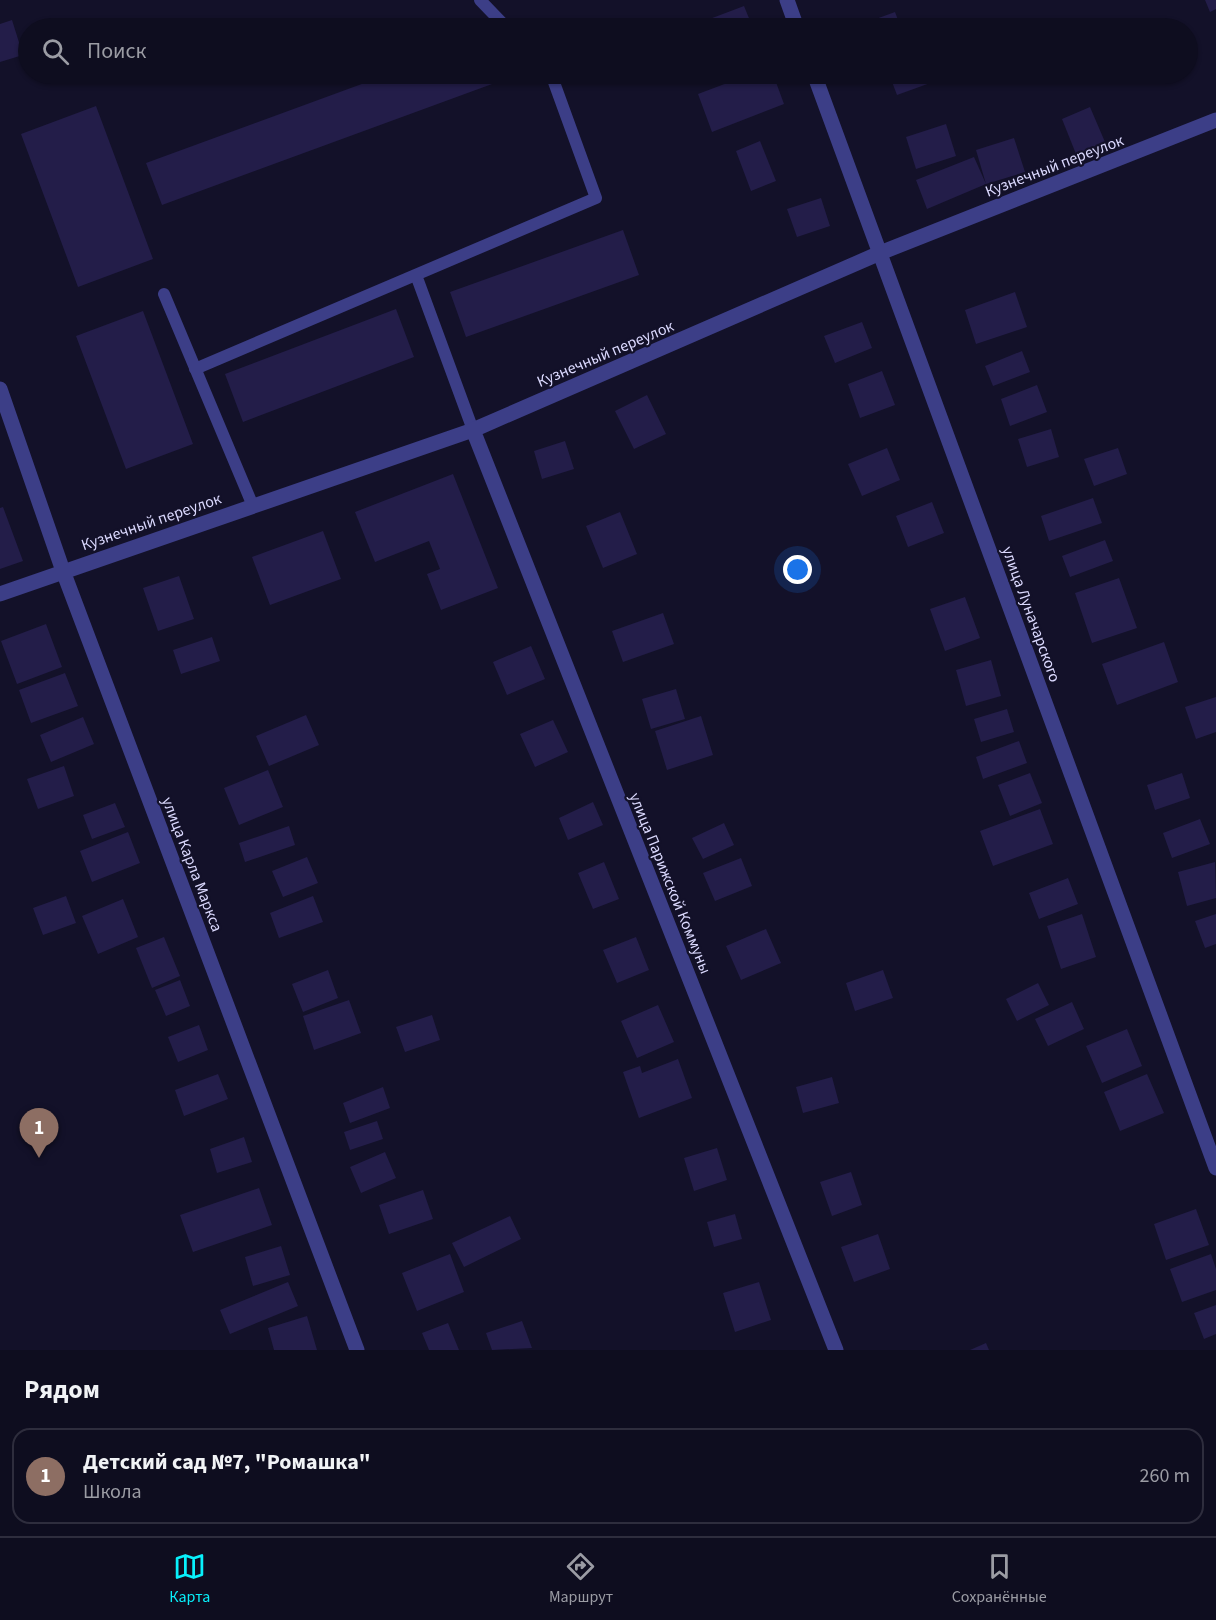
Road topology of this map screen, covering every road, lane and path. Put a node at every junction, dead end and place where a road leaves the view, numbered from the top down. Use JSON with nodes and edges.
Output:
{"nodes":[{"id":1,"x":480,"y":0,"type":"edge"},
{"id":2,"x":787,"y":0,"type":"edge"},
{"id":3,"x":497,"y":18,"type":"edge"},
{"id":4,"x":793,"y":18,"type":"edge"},
{"id":5,"x":555,"y":84,"type":"edge"},
{"id":6,"x":818,"y":84,"type":"edge"},
{"id":7,"x":1216,"y":120,"type":"edge"},
{"id":8,"x":880,"y":253,"type":"junction"},
{"id":9,"x":416,"y":275,"type":"junction"},
{"id":10,"x":164,"y":294,"type":"dead end"},
{"id":11,"x":195,"y":369,"type":"junction"},
{"id":12,"x":0,"y":389,"type":"edge"},
{"id":13,"x":473,"y":430,"type":"junction"},
{"id":14,"x":253,"y":506,"type":"junction"},
{"id":15,"x":63,"y":571,"type":"junction"},
{"id":16,"x":0,"y":594,"type":"edge"},
{"id":17,"x":1216,"y":1168,"type":"edge"},
{"id":18,"x":357,"y":1350,"type":"edge"},
{"id":19,"x":836,"y":1350,"type":"edge"}],
"edges":[{"from":1,"to":3,"type":"lane"},
{"from":2,"to":4,"type":"street"},
{"from":5,"to":9,"type":"lane"},
{"from":6,"to":8,"type":"street","name":"улица Луначарского"},
{"from":7,"to":8,"type":"street","name":"Кузнечный переулок"},
{"from":8,"to":13,"type":"street","name":"Кузнечный переулок"},
{"from":8,"to":17,"type":"street","name":"улица Луначарского"},
{"from":9,"to":11,"type":"lane"},
{"from":9,"to":13,"type":"lane"},
{"from":10,"to":11,"type":"lane"},
{"from":11,"to":14,"type":"lane"},
{"from":12,"to":15,"type":"street","name":"улица Карла Маркса"},
{"from":13,"to":14,"type":"street","name":"Кузнечный переулок"},
{"from":13,"to":19,"type":"street","name":"улица Парижской Коммуны"},
{"from":14,"to":15,"type":"street","name":"Кузнечный переулок"},
{"from":15,"to":16,"type":"street","name":"Кузнечный переулок"},
{"from":15,"to":18,"type":"street","name":"улица Карла Маркса"}]}
